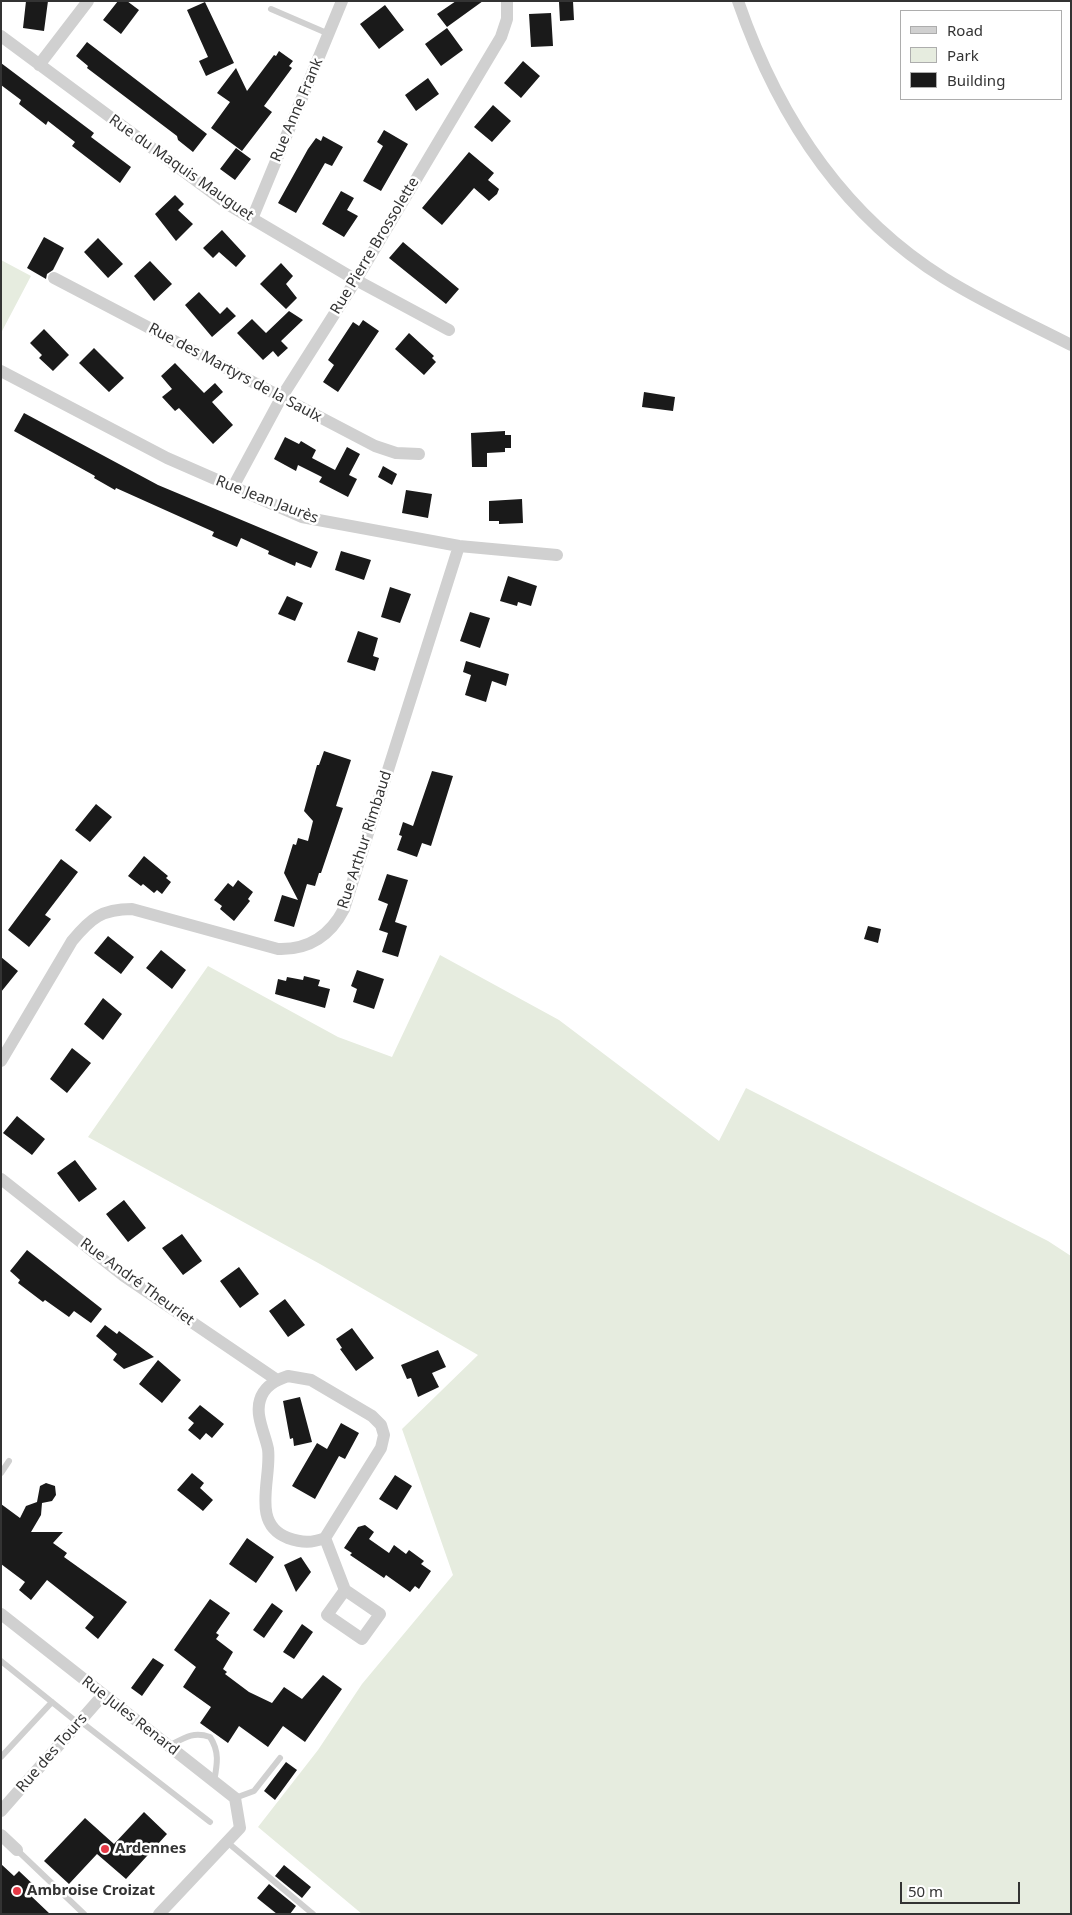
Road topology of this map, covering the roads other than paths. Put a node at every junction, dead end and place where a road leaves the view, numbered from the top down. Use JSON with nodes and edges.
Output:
{"nodes":[{"id":1,"x":88,"y":1,"type":"edge"},
{"id":2,"x":342,"y":1,"type":"edge"},
{"id":3,"x":507,"y":1,"type":"edge"},
{"id":4,"x":738,"y":1,"type":"edge"},
{"id":5,"x":271,"y":9,"type":"dead end"},
{"id":6,"x":328,"y":34,"type":"junction"},
{"id":7,"x":1,"y":36,"type":"edge"},
{"id":8,"x":39,"y":65,"type":"junction"},
{"id":9,"x":252,"y":219,"type":"junction"},
{"id":10,"x":54,"y":278,"type":"dead end"},
{"id":11,"x":356,"y":280,"type":"junction"},
{"id":12,"x":449,"y":330,"type":"dead end"},
{"id":13,"x":1071,"y":345,"type":"edge"},
{"id":14,"x":1,"y":371,"type":"edge"},
{"id":15,"x":281,"y":398,"type":"junction"},
{"id":16,"x":419,"y":454,"type":"dead end"},
{"id":17,"x":233,"y":488,"type":"junction"},
{"id":18,"x":459,"y":546,"type":"junction"},
{"id":19,"x":557,"y":555,"type":"dead end"},
{"id":20,"x":1,"y":1061,"type":"edge"},
{"id":21,"x":1,"y":1179,"type":"edge"},
{"id":22,"x":277,"y":1380,"type":"junction"},
{"id":23,"x":9,"y":1461,"type":"dead end"},
{"id":24,"x":1,"y":1473,"type":"edge"},
{"id":25,"x":325,"y":1538,"type":"junction"},
{"id":26,"x":345,"y":1590,"type":"dead end"},
{"id":27,"x":1,"y":1614,"type":"edge"},
{"id":28,"x":1,"y":1660,"type":"edge"},
{"id":29,"x":103,"y":1695,"type":"junction"},
{"id":30,"x":52,"y":1702,"type":"junction"},
{"id":31,"x":79,"y":1722,"type":"junction"},
{"id":32,"x":169,"y":1746,"type":"junction"},
{"id":33,"x":1,"y":1757,"type":"edge"},
{"id":34,"x":280,"y":1758,"type":"dead end"},
{"id":35,"x":214,"y":1782,"type":"junction"},
{"id":36,"x":235,"y":1798,"type":"junction"},
{"id":37,"x":1,"y":1811,"type":"edge"},
{"id":38,"x":210,"y":1822,"type":"dead end"},
{"id":39,"x":1,"y":1836,"type":"edge"},
{"id":40,"x":228,"y":1842,"type":"junction"},
{"id":41,"x":17,"y":1850,"type":"joint"},
{"id":42,"x":84,"y":1914,"type":"edge"},
{"id":43,"x":159,"y":1914,"type":"edge"},
{"id":44,"x":314,"y":1914,"type":"edge"}],
"edges":[{"from":1,"to":8,"type":"street"},
{"from":2,"to":6,"type":"street","name":"Rue Anne Frank"},
{"from":3,"to":11,"type":"street","name":"Rue Pierre Brossolette"},
{"from":4,"to":13,"type":"street"},
{"from":5,"to":6,"type":"lane"},
{"from":6,"to":9,"type":"street","name":"Rue Anne Frank"},
{"from":7,"to":8,"type":"street","name":"Rue du Maquis Mauguet"},
{"from":8,"to":9,"type":"street","name":"Rue du Maquis Mauguet"},
{"from":9,"to":11,"type":"street","name":"Rue du Maquis Mauguet"},
{"from":10,"to":15,"type":"street","name":"Rue des Martyrs de la Saulx"},
{"from":11,"to":12,"type":"street","name":"Rue du Maquis Mauguet"},
{"from":11,"to":15,"type":"street","name":"Rue Pierre Brossolette"},
{"from":14,"to":17,"type":"street","name":"Rue Jean Jaurès"},
{"from":15,"to":16,"type":"street","name":"Rue des Martyrs de la Saulx"},
{"from":15,"to":17,"type":"street","name":"Rue Pierre Brossolette"},
{"from":17,"to":18,"type":"street","name":"Rue Jean Jaurès"},
{"from":18,"to":19,"type":"street","name":"Rue Jean Jaurès"},
{"from":18,"to":20,"type":"street","name":"Rue Arthur Rimbaud"},
{"from":21,"to":22,"type":"street","name":"Rue André Theuriet"},
{"from":22,"to":25,"type":"street"},
{"from":22,"to":25,"type":"street"},
{"from":23,"to":24,"type":"lane"},
{"from":25,"to":26,"type":"street"},
{"from":27,"to":29,"type":"street","name":"Rue Jules Renard"},
{"from":28,"to":30,"type":"lane"},
{"from":29,"to":31,"type":"street","name":"Rue des Tours"},
{"from":29,"to":32,"type":"street","name":"Rue Jules Renard"},
{"from":30,"to":31,"type":"lane"},
{"from":30,"to":33,"type":"lane"},
{"from":31,"to":37,"type":"street","name":"Rue des Tours"},
{"from":31,"to":38,"type":"lane"},
{"from":32,"to":35,"type":"street","name":"Rue Jules Renard"},
{"from":32,"to":35,"type":"lane"},
{"from":34,"to":36,"type":"lane"},
{"from":35,"to":36,"type":"street","name":"Rue Jules Renard"},
{"from":36,"to":40,"type":"street"},
{"from":39,"to":41,"type":"street"},
{"from":40,"to":43,"type":"street"},
{"from":40,"to":44,"type":"lane"},
{"from":41,"to":42,"type":"lane"}]}
